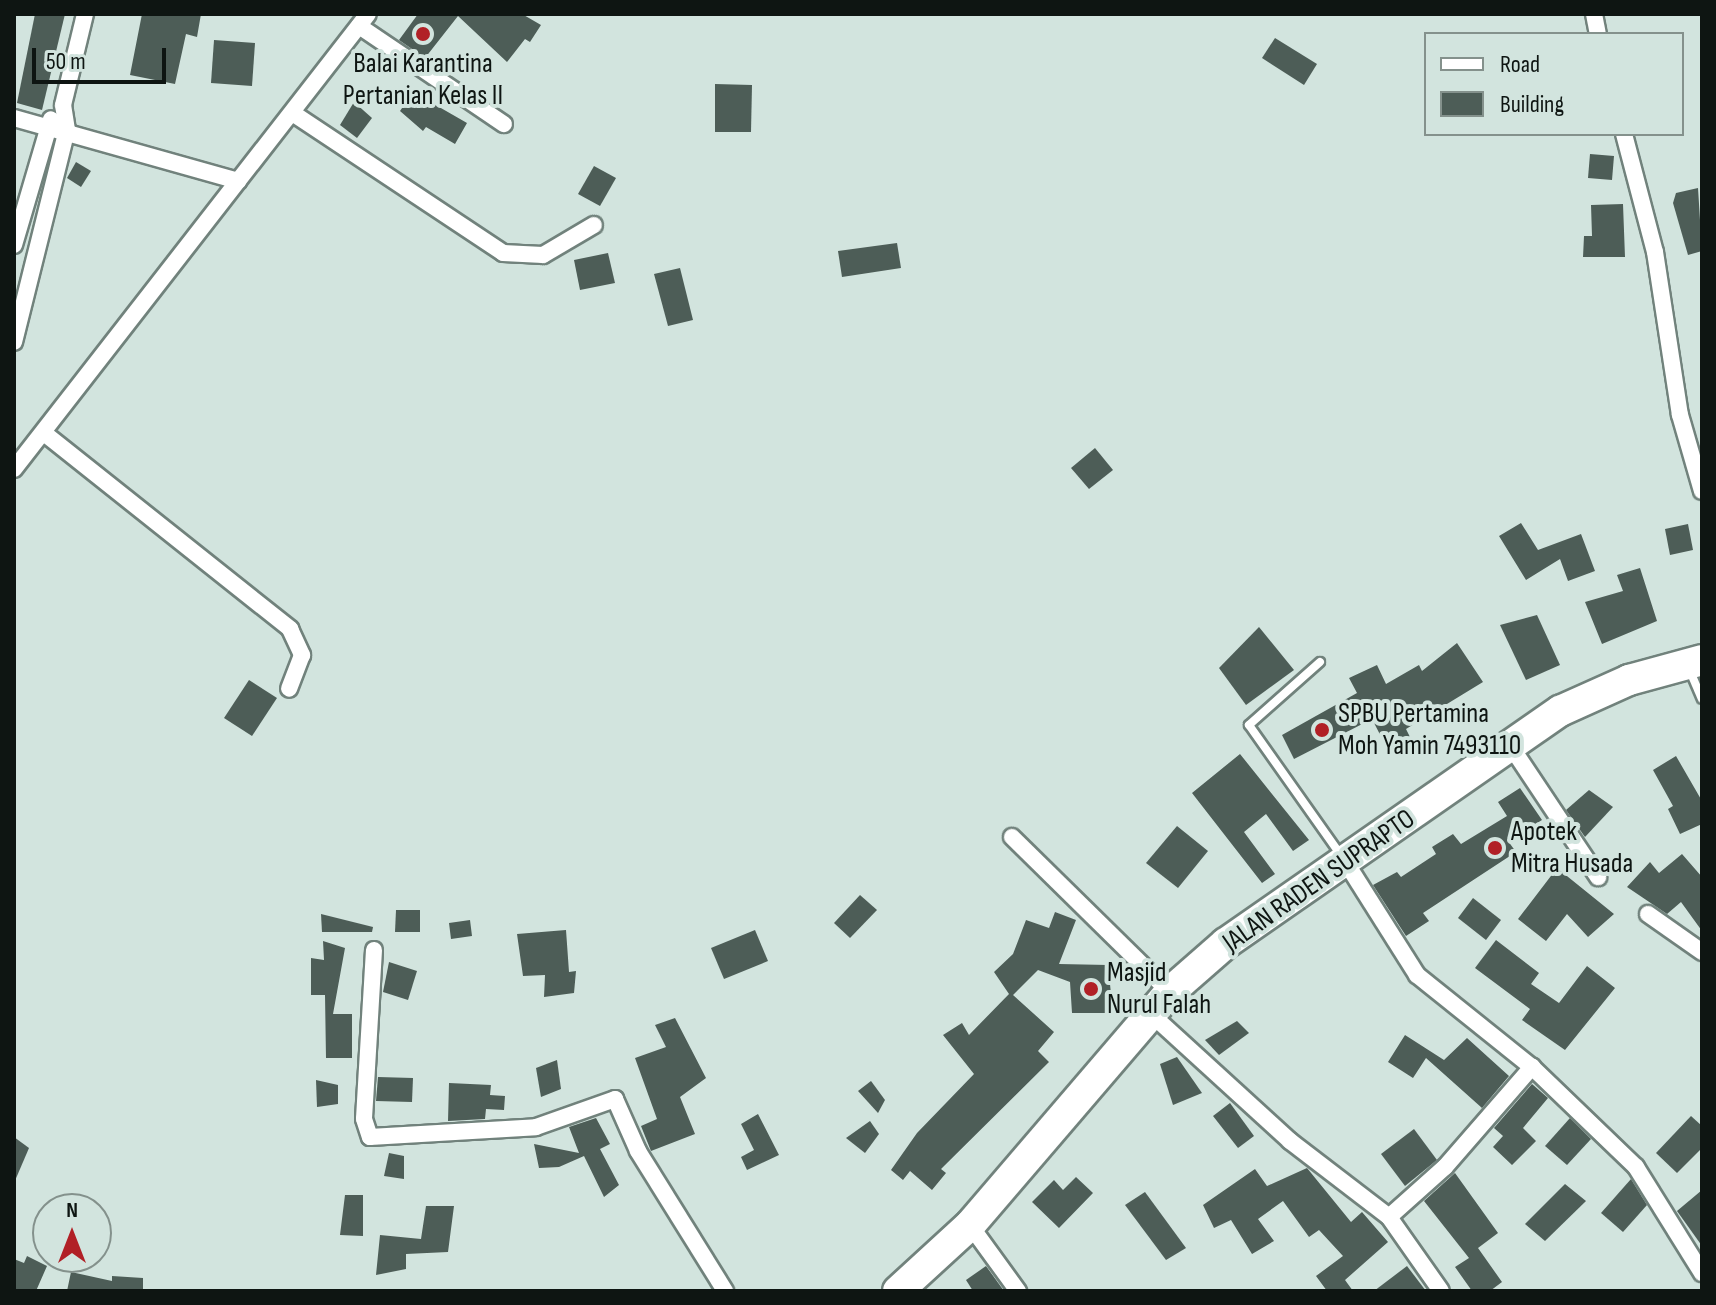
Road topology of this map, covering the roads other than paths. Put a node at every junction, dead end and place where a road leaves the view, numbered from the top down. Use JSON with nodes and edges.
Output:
{"nodes":[{"id":1,"x":85,"y":14,"type":"edge"},
{"id":2,"x":364,"y":20,"type":"edge"},
{"id":3,"x":63,"y":105,"type":"junction"},
{"id":4,"x":294,"y":114,"type":"junction"},
{"id":5,"x":14,"y":118,"type":"edge"},
{"id":6,"x":504,"y":124,"type":"dead end"},
{"id":7,"x":46,"y":125,"type":"junction"},
{"id":8,"x":67,"y":130,"type":"junction"},
{"id":9,"x":1625,"y":136,"type":"edge"},
{"id":10,"x":238,"y":181,"type":"junction"},
{"id":11,"x":594,"y":225,"type":"dead end"},
{"id":12,"x":14,"y":245,"type":"edge"},
{"id":13,"x":14,"y":342,"type":"edge"},
{"id":14,"x":44,"y":433,"type":"junction"},
{"id":15,"x":14,"y":469,"type":"edge"},
{"id":16,"x":1702,"y":491,"type":"edge"},
{"id":17,"x":1320,"y":662,"type":"dead end"},
{"id":18,"x":1694,"y":662,"type":"edge"},
{"id":19,"x":289,"y":689,"type":"dead end"},
{"id":20,"x":1702,"y":699,"type":"edge"},
{"id":21,"x":1510,"y":745,"type":"junction"},
{"id":22,"x":1012,"y":837,"type":"dead end"},
{"id":23,"x":1345,"y":861,"type":"junction"},
{"id":24,"x":1598,"y":877,"type":"dead end"},
{"id":25,"x":1648,"y":914,"type":"dead end"},
{"id":26,"x":374,"y":950,"type":"dead end"},
{"id":27,"x":1702,"y":952,"type":"edge"},
{"id":28,"x":1160,"y":1003,"type":"junction"},
{"id":29,"x":1532,"y":1067,"type":"junction"},
{"id":30,"x":1389,"y":1217,"type":"junction"},
{"id":31,"x":970,"y":1225,"type":"junction"},
{"id":32,"x":1702,"y":1273,"type":"edge"},
{"id":33,"x":906,"y":1289,"type":"edge"},
{"id":34,"x":725,"y":1291,"type":"edge"},
{"id":35,"x":1018,"y":1291,"type":"edge"},
{"id":36,"x":1441,"y":1291,"type":"edge"}],
"edges":[{"from":1,"to":3,"type":"street"},
{"from":2,"to":4,"type":"street"},
{"from":2,"to":6,"type":"street"},
{"from":3,"to":7,"type":"street"},
{"from":3,"to":8,"type":"street"},
{"from":4,"to":10,"type":"street"},
{"from":4,"to":11,"type":"street"},
{"from":5,"to":7,"type":"street"},
{"from":7,"to":8,"type":"street"},
{"from":7,"to":12,"type":"street"},
{"from":8,"to":10,"type":"street"},
{"from":8,"to":13,"type":"street"},
{"from":9,"to":16,"type":"street"},
{"from":10,"to":14,"type":"street"},
{"from":14,"to":15,"type":"street"},
{"from":14,"to":19,"type":"street"},
{"from":17,"to":23,"type":"lane"},
{"from":18,"to":20,"type":"lane"},
{"from":18,"to":21,"type":"highway","name":"JALAN RADEN SUPRAPTO"},
{"from":21,"to":23,"type":"highway","name":"JALAN RADEN SUPRAPTO"},
{"from":21,"to":24,"type":"street"},
{"from":22,"to":28,"type":"street"},
{"from":23,"to":28,"type":"highway","name":"JALAN RADEN SUPRAPTO"},
{"from":23,"to":29,"type":"street"},
{"from":25,"to":27,"type":"street"},
{"from":26,"to":34,"type":"street"},
{"from":28,"to":30,"type":"street"},
{"from":28,"to":31,"type":"highway","name":"JALAN RADEN SUPRAPTO"},
{"from":29,"to":30,"type":"street"},
{"from":29,"to":32,"type":"street"},
{"from":30,"to":36,"type":"street"},
{"from":31,"to":33,"type":"highway","name":"JALAN RADEN SUPRAPTO"},
{"from":31,"to":35,"type":"street"}]}
